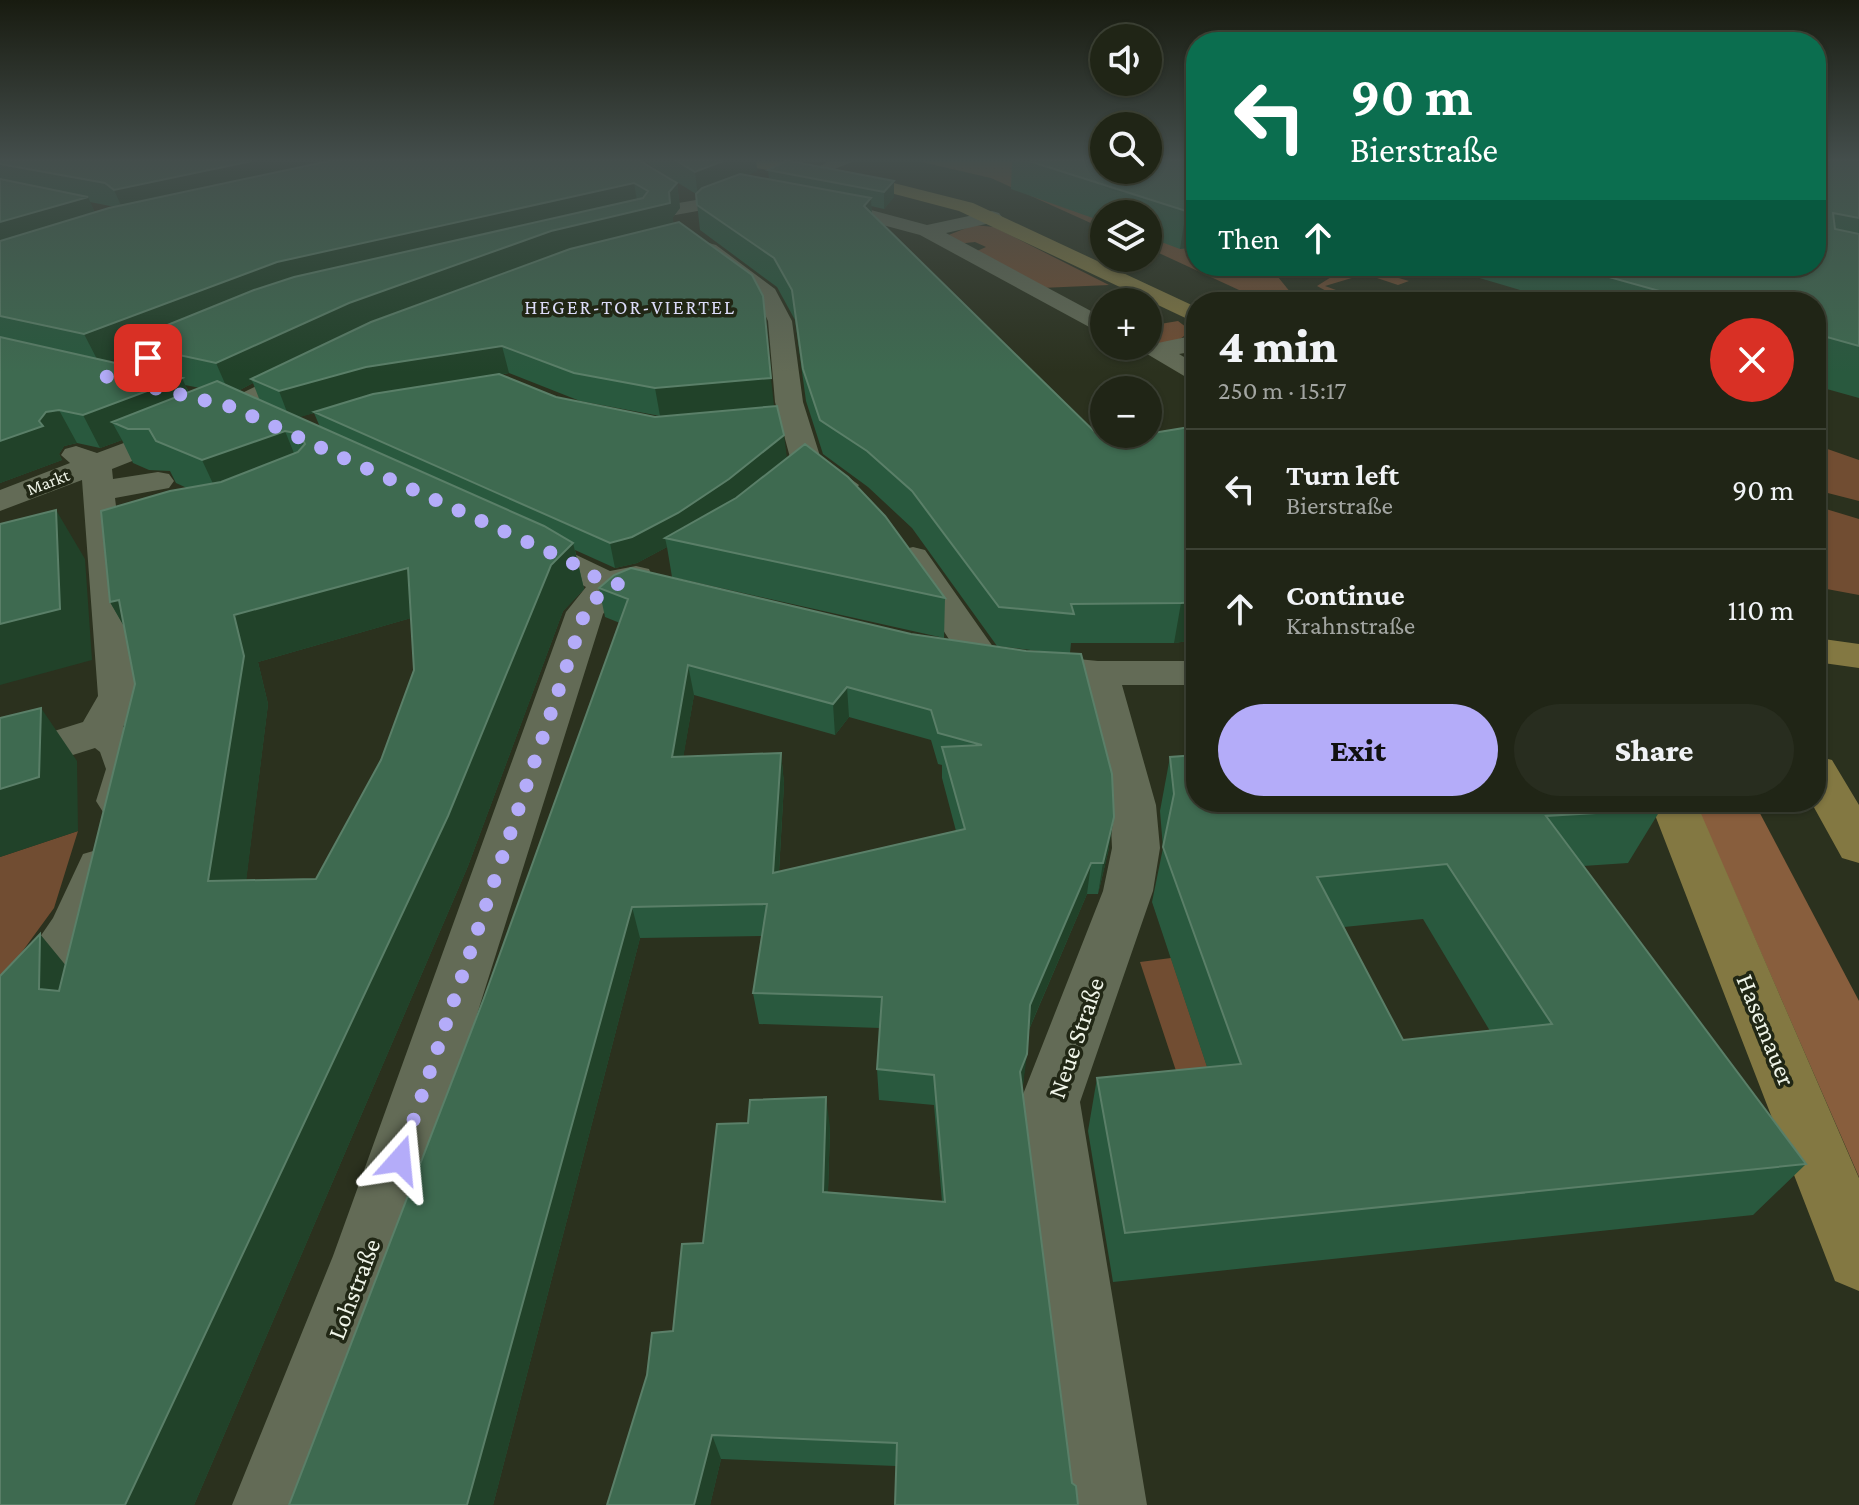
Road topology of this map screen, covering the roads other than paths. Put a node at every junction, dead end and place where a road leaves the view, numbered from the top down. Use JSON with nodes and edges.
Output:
{"nodes":[{"id":1,"x":709,"y":231,"type":"edge"},
{"id":2,"x":927,"y":231,"type":"edge"},
{"id":3,"x":1021,"y":231,"type":"edge"},
{"id":4,"x":1156,"y":272,"type":"edge"},
{"id":5,"x":1197,"y":292,"type":"edge"},
{"id":6,"x":1186,"y":311,"type":"edge"},
{"id":7,"x":1090,"y":320,"type":"edge"},
{"id":8,"x":1186,"y":344,"type":"edge"},
{"id":9,"x":1162,"y":347,"type":"edge"},
{"id":10,"x":341,"y":353,"type":"edge"},
{"id":11,"x":1162,"y":357,"type":"edge"},
{"id":12,"x":1186,"y":370,"type":"edge"},
{"id":13,"x":189,"y":397,"type":"edge"},
{"id":14,"x":232,"y":407,"type":"junction"},
{"id":15,"x":275,"y":426,"type":"edge"},
{"id":16,"x":90,"y":470,"type":"junction"},
{"id":17,"x":158,"y":481,"type":"edge"},
{"id":18,"x":0,"y":501,"type":"edge"},
{"id":19,"x":867,"y":506,"type":"edge"},
{"id":20,"x":498,"y":528,"type":"edge"},
{"id":21,"x":895,"y":536,"type":"edge"},
{"id":22,"x":623,"y":580,"type":"junction"},
{"id":23,"x":694,"y":598,"type":"edge"},
{"id":24,"x":1826,"y":651,"type":"edge"},
{"id":25,"x":939,"y":653,"type":"edge"},
{"id":26,"x":1859,"y":656,"type":"edge"},
{"id":27,"x":983,"y":661,"type":"junction"},
{"id":28,"x":1098,"y":673,"type":"junction"},
{"id":29,"x":1186,"y":673,"type":"edge"},
{"id":30,"x":99,"y":732,"type":"junction"},
{"id":31,"x":0,"y":763,"type":"edge"},
{"id":32,"x":1826,"y":788,"type":"edge"},
{"id":33,"x":1677,"y":812,"type":"edge"},
{"id":34,"x":1859,"y":846,"type":"edge"},
{"id":35,"x":0,"y":1036,"type":"edge"},
{"id":36,"x":1859,"y":1257,"type":"edge"},
{"id":37,"x":271,"y":1505,"type":"edge"},
{"id":38,"x":1108,"y":1505,"type":"edge"}],
"edges":[{"from":1,"to":19,"type":"street"},
{"from":2,"to":7,"type":"street"},
{"from":3,"to":6,"type":"main road"},
{"from":4,"to":5,"type":"main road"},
{"from":8,"to":9,"type":"street"},
{"from":10,"to":14,"type":"street","name":"Markt"},
{"from":11,"to":12,"type":"street"},
{"from":13,"to":14,"type":"street"},
{"from":14,"to":15,"type":"street"},
{"from":14,"to":16,"type":"street","name":"Markt"},
{"from":16,"to":17,"type":"street"},
{"from":16,"to":18,"type":"street","name":"Markt"},
{"from":16,"to":30,"type":"street","name":"Markt"},
{"from":20,"to":22,"type":"street"},
{"from":21,"to":27,"type":"street"},
{"from":22,"to":23,"type":"street"},
{"from":22,"to":37,"type":"street","name":"Lohstraße"},
{"from":24,"to":26,"type":"main road"},
{"from":25,"to":27,"type":"street"},
{"from":27,"to":28,"type":"street"},
{"from":28,"to":29,"type":"street"},
{"from":28,"to":38,"type":"street","name":"Neue Straße"},
{"from":30,"to":31,"type":"street"},
{"from":30,"to":35,"type":"street"},
{"from":32,"to":34,"type":"main road"},
{"from":33,"to":36,"type":"main road","name":"Hasemauer"}]}
